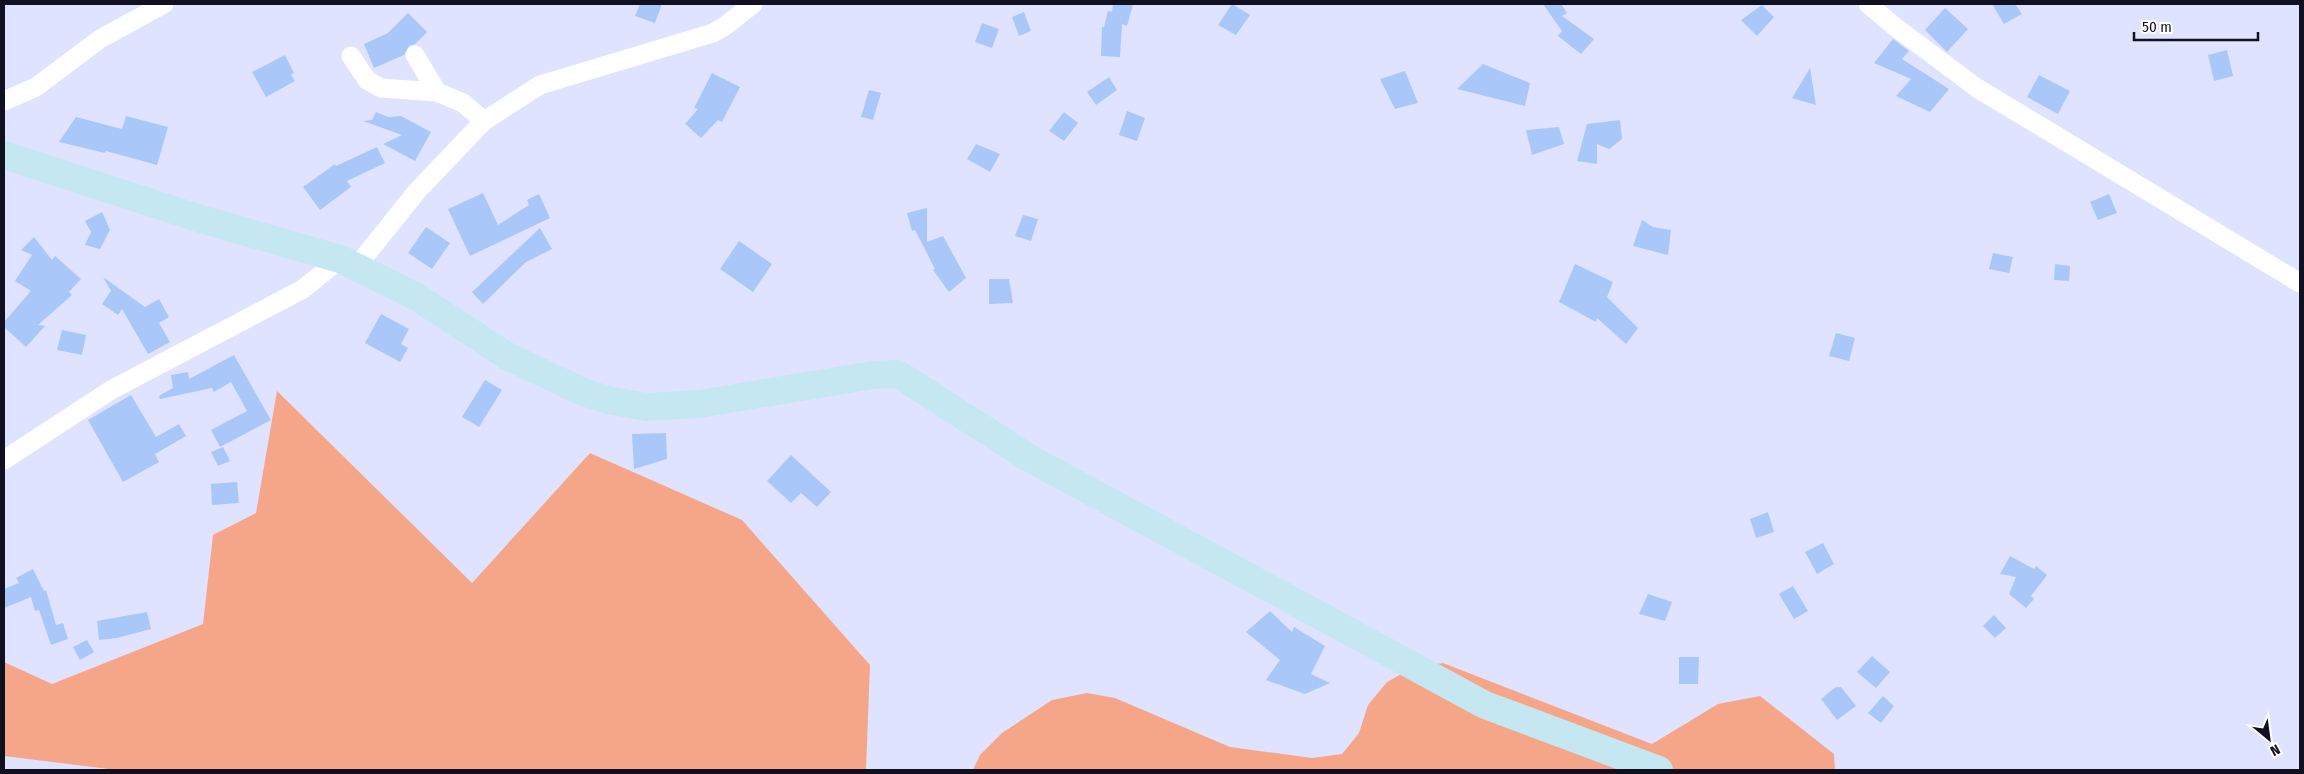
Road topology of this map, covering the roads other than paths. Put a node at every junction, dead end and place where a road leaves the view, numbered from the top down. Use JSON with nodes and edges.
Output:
{"nodes":[{"id":1,"x":164,"y":4,"type":"edge"},
{"id":2,"x":753,"y":4,"type":"edge"},
{"id":3,"x":1868,"y":4,"type":"edge"},
{"id":4,"x":415,"y":55,"type":"dead end"},
{"id":5,"x":351,"y":56,"type":"dead end"},
{"id":6,"x":437,"y":92,"type":"junction"},
{"id":7,"x":4,"y":101,"type":"edge"},
{"id":8,"x":484,"y":121,"type":"junction"},
{"id":9,"x":4,"y":155,"type":"edge"},
{"id":10,"x":348,"y":263,"type":"junction"},
{"id":11,"x":2300,"y":283,"type":"edge"},
{"id":12,"x":4,"y":460,"type":"edge"},
{"id":13,"x":1658,"y":770,"type":"edge"}],
"edges":[{"from":1,"to":7,"type":"street"},
{"from":2,"to":8,"type":"street"},
{"from":3,"to":11,"type":"street"},
{"from":4,"to":6,"type":"street"},
{"from":5,"to":6,"type":"street"},
{"from":6,"to":8,"type":"street"},
{"from":8,"to":10,"type":"street"},
{"from":9,"to":10,"type":"main road"},
{"from":10,"to":12,"type":"street"},
{"from":10,"to":13,"type":"main road"}]}
